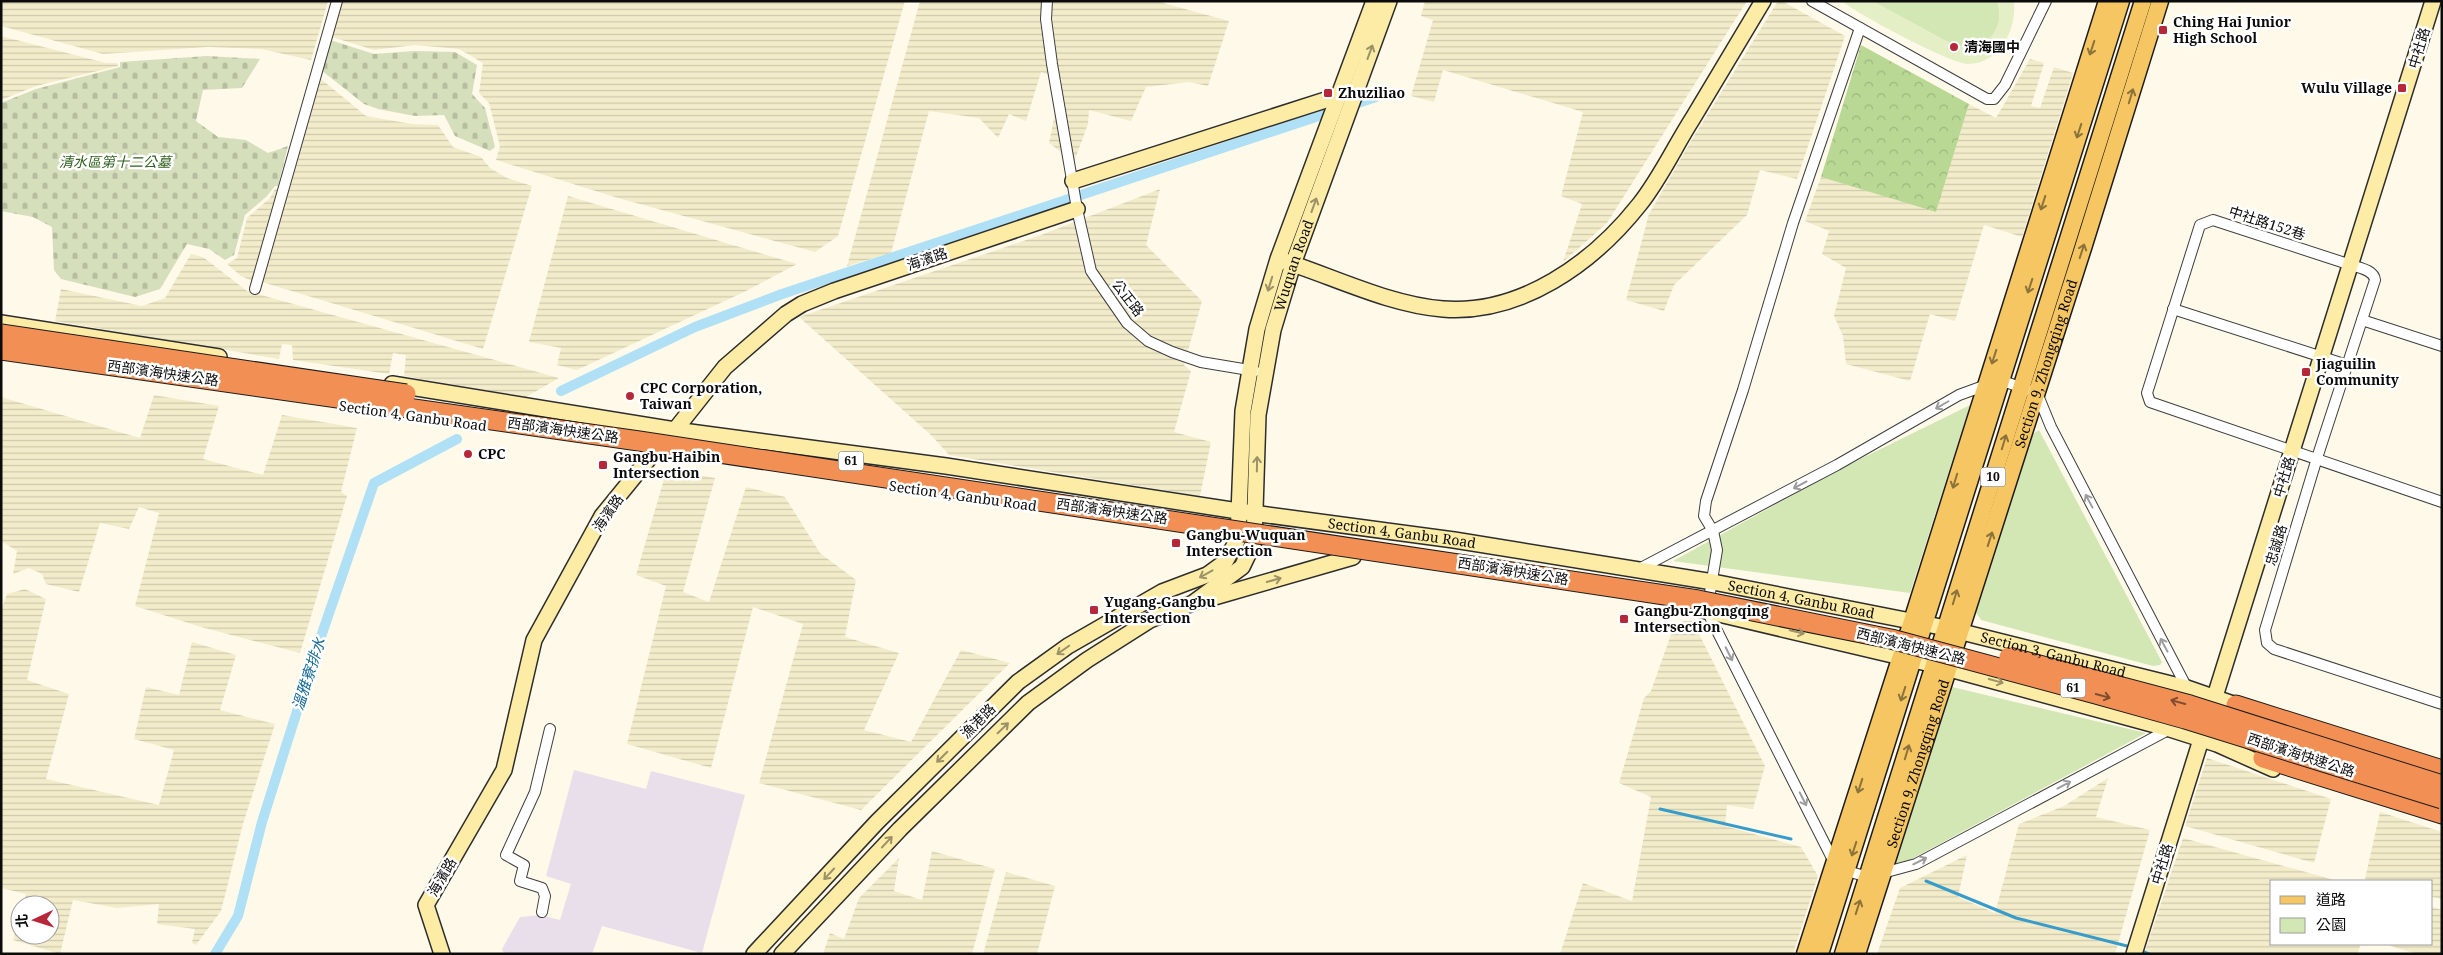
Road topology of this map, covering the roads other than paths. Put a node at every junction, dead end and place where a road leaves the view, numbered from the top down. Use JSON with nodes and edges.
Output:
{"nodes":[{"id":1,"x":337,"y":1,"type":"edge"},
{"id":2,"x":1047,"y":1,"type":"edge"},
{"id":3,"x":1374,"y":1,"type":"edge"},
{"id":4,"x":1389,"y":1,"type":"edge"},
{"id":5,"x":1763,"y":1,"type":"edge"},
{"id":6,"x":1812,"y":1,"type":"edge"},
{"id":7,"x":2046,"y":1,"type":"edge"},
{"id":8,"x":2107,"y":1,"type":"edge"},
{"id":9,"x":2120,"y":1,"type":"edge"},
{"id":10,"x":2143,"y":1,"type":"edge"},
{"id":11,"x":2160,"y":1,"type":"edge"},
{"id":12,"x":2435,"y":3,"type":"edge"},
{"id":13,"x":1860,"y":28,"type":"junction"},
{"id":14,"x":1338,"y":96,"type":"junction"},
{"id":15,"x":1072,"y":181,"type":"junction"},
{"id":16,"x":1077,"y":209,"type":"junction"},
{"id":17,"x":1278,"y":259,"type":"junction"},
{"id":18,"x":1292,"y":264,"type":"junction"},
{"id":19,"x":2351,"y":265,"type":"junction"},
{"id":20,"x":255,"y":289,"type":"dead end"},
{"id":21,"x":2173,"y":309,"type":"junction"},
{"id":22,"x":2362,"y":320,"type":"junction"},
{"id":23,"x":1,"y":323,"type":"edge"},
{"id":24,"x":1,"y":334,"type":"edge"},
{"id":25,"x":2442,"y":346,"type":"edge"},
{"id":26,"x":1,"y":350,"type":"edge"},
{"id":27,"x":1,"y":355,"type":"edge"},
{"id":28,"x":2322,"y":357,"type":"junction"},
{"id":29,"x":2348,"y":365,"type":"junction"},
{"id":30,"x":1249,"y":370,"type":"junction"},
{"id":31,"x":1264,"y":373,"type":"junction"},
{"id":32,"x":1993,"y":382,"type":"junction"},
{"id":33,"x":2021,"y":387,"type":"junction"},
{"id":34,"x":2037,"y":393,"type":"junction"},
{"id":35,"x":675,"y":430,"type":"junction"},
{"id":36,"x":2292,"y":450,"type":"junction"},
{"id":37,"x":655,"y":451,"type":"junction"},
{"id":38,"x":2317,"y":458,"type":"junction"},
{"id":39,"x":2442,"y":502,"type":"edge"},
{"id":40,"x":1238,"y":511,"type":"junction"},
{"id":41,"x":1256,"y":513,"type":"junction"},
{"id":42,"x":1713,"y":531,"type":"junction"},
{"id":43,"x":1238,"y":539,"type":"junction"},
{"id":44,"x":1254,"y":542,"type":"junction"},
{"id":45,"x":1352,"y":557,"type":"junction"},
{"id":46,"x":1638,"y":570,"type":"junction"},
{"id":47,"x":1713,"y":582,"type":"junction"},
{"id":48,"x":1193,"y":603,"type":"junction"},
{"id":49,"x":1707,"y":611,"type":"junction"},
{"id":50,"x":1919,"y":622,"type":"junction"},
{"id":51,"x":1953,"y":629,"type":"junction"},
{"id":52,"x":1908,"y":658,"type":"junction"},
{"id":53,"x":1942,"y":667,"type":"junction"},
{"id":54,"x":2190,"y":690,"type":"junction"},
{"id":55,"x":2214,"y":698,"type":"junction"},
{"id":56,"x":2442,"y":704,"type":"edge"},
{"id":57,"x":2236,"y":705,"type":"joint"},
{"id":58,"x":550,"y":729,"type":"dead end"},
{"id":59,"x":2170,"y":729,"type":"junction"},
{"id":60,"x":2201,"y":738,"type":"junction"},
{"id":61,"x":2217,"y":744,"type":"junction"},
{"id":62,"x":2263,"y":758,"type":"joint"},
{"id":63,"x":2442,"y":762,"type":"edge"},
{"id":64,"x":2442,"y":770,"type":"edge"},
{"id":65,"x":2442,"y":777,"type":"edge"},
{"id":66,"x":2442,"y":785,"type":"edge"},
{"id":67,"x":2442,"y":800,"type":"edge"},
{"id":68,"x":2442,"y":807,"type":"edge"},
{"id":69,"x":2442,"y":814,"type":"edge"},
{"id":70,"x":2442,"y":822,"type":"edge"},
{"id":71,"x":1841,"y":867,"type":"junction"},
{"id":72,"x":1885,"y":872,"type":"junction"},
{"id":73,"x":1868,"y":877,"type":"junction"},
{"id":74,"x":542,"y":912,"type":"dead end"},
{"id":75,"x":442,"y":954,"type":"edge"},
{"id":76,"x":754,"y":954,"type":"edge"},
{"id":77,"x":782,"y":954,"type":"edge"},
{"id":78,"x":1805,"y":954,"type":"edge"},
{"id":79,"x":1820,"y":954,"type":"edge"},
{"id":80,"x":1843,"y":954,"type":"edge"},
{"id":81,"x":1857,"y":954,"type":"edge"},
{"id":82,"x":2134,"y":954,"type":"edge"}],
"edges":[{"from":1,"to":20,"type":"street"},
{"from":2,"to":15,"type":"street"},
{"from":3,"to":14,"type":"street","name":"Wuquan Road"},
{"from":18,"to":4,"type":"street","name":"Wuquan Road","one_way":true},
{"from":5,"to":18,"type":"street"},
{"from":6,"to":13,"type":"street"},
{"from":7,"to":13,"type":"street"},
{"from":8,"to":32,"type":"main road","one_way":true},
{"from":9,"to":32,"type":"main road","number":"10","one_way":true},
{"from":10,"to":33,"type":"main road","name":"Section 9, Zhongqing Road","number":"10"},
{"from":34,"to":11,"type":"main road","name":"Section 9, Zhongqing Road","one_way":true},
{"from":12,"to":19,"type":"street","name":"中社路"},
{"from":13,"to":42,"type":"street"},
{"from":14,"to":15,"type":"street"},
{"from":14,"to":17,"type":"street","name":"Wuquan Road"},
{"from":15,"to":16,"type":"street","name":"公正路"},
{"from":16,"to":30,"type":"street","name":"公正路"},
{"from":16,"to":35,"type":"street","name":"海濱路"},
{"from":17,"to":18,"type":"street"},
{"from":17,"to":30,"type":"street","name":"Wuquan Road","one_way":true},
{"from":18,"to":31,"type":"street","name":"Wuquan Road"},
{"from":19,"to":21,"type":"street","name":"中社路152巷"},
{"from":19,"to":22,"type":"street","name":"忠誠路"},
{"from":19,"to":28,"type":"street","name":"中社路"},
{"from":21,"to":28,"type":"street"},
{"from":21,"to":36,"type":"street"},
{"from":22,"to":25,"type":"street"},
{"from":22,"to":29,"type":"street","name":"忠誠路"},
{"from":23,"to":35,"type":"street","name":"Section 4, Ganbu Road"},
{"from":66,"to":24,"type":"highway","name":"西部濱海快速公路","number":"61","one_way":true,"bridge":true},
{"from":26,"to":67,"type":"highway","name":"西部濱海快速公路","number":"61","one_way":true,"bridge":true},
{"from":27,"to":37,"type":"street","name":"Section 4, Ganbu Road"},
{"from":28,"to":29,"type":"street"},
{"from":28,"to":36,"type":"street","name":"中社路"},
{"from":29,"to":38,"type":"street","name":"忠誠路"},
{"from":30,"to":31,"type":"street","name":"公正路"},
{"from":30,"to":40,"type":"street","name":"Wuquan Road"},
{"from":41,"to":31,"type":"street","name":"Wuquan Road","one_way":true},
{"from":32,"to":33,"type":"street"},
{"from":32,"to":42,"type":"street","one_way":true},
{"from":32,"to":50,"type":"main road","number":"10","one_way":true},
{"from":33,"to":34,"type":"street"},
{"from":51,"to":33,"type":"main road","name":"Section 9, Zhongqing Road","number":"10","one_way":true},
{"from":51,"to":34,"type":"main road","name":"Section 9, Zhongqing Road","one_way":true},
{"from":54,"to":34,"type":"street","one_way":true},
{"from":35,"to":37,"type":"street","name":"海濱路"},
{"from":35,"to":40,"type":"street","name":"Section 4, Ganbu Road"},
{"from":36,"to":38,"type":"street"},
{"from":36,"to":55,"type":"street","name":"中社路"},
{"from":37,"to":43,"type":"street","name":"Section 4, Ganbu Road"},
{"from":37,"to":75,"type":"street","name":"海濱路"},
{"from":38,"to":39,"type":"street"},
{"from":38,"to":56,"type":"street","name":"忠誠路"},
{"from":40,"to":41,"type":"street","name":"Section 4, Ganbu Road"},
{"from":40,"to":43,"type":"street","name":"Wuquan Road"},
{"from":41,"to":44,"type":"street","name":"Wuquan Road"},
{"from":41,"to":46,"type":"street","name":"Section 4, Ganbu Road"},
{"from":42,"to":46,"type":"street"},
{"from":42,"to":47,"type":"street"},
{"from":43,"to":44,"type":"street","name":"Section 4, Ganbu Road"},
{"from":43,"to":76,"type":"street","name":"漁港路","one_way":true},
{"from":44,"to":45,"type":"street","name":"Section 4, Ganbu Road"},
{"from":44,"to":48,"type":"street","name":"漁港路"},
{"from":48,"to":45,"type":"street","one_way":true},
{"from":45,"to":49,"type":"street","name":"Section 4, Ganbu Road"},
{"from":46,"to":47,"type":"street","name":"Section 4, Ganbu Road"},
{"from":47,"to":49,"type":"street"},
{"from":47,"to":50,"type":"street","name":"Section 4, Ganbu Road"},
{"from":77,"to":48,"type":"street","name":"漁港路","one_way":true},
{"from":49,"to":52,"type":"street","name":"Section 4, Ganbu Road","one_way":true},
{"from":49,"to":71,"type":"street","one_way":true},
{"from":50,"to":51,"type":"street","name":"Section 3, Ganbu Road"},
{"from":50,"to":52,"type":"main road","number":"10"},
{"from":51,"to":53,"type":"main road","name":"Section 9, Zhongqing Road"},
{"from":51,"to":54,"type":"street","name":"Section 3, Ganbu Road"},
{"from":52,"to":53,"type":"street","name":"Section 4, Ganbu Road"},
{"from":52,"to":71,"type":"main road","number":"10","one_way":true},
{"from":53,"to":59,"type":"street","one_way":true},
{"from":53,"to":72,"type":"main road","name":"Section 9, Zhongqing Road"},
{"from":73,"to":53,"type":"main road","name":"Section 9, Zhongqing Road","one_way":true},
{"from":54,"to":55,"type":"street","name":"Section 3, Ganbu Road"},
{"from":55,"to":57,"type":"street","name":"Section 3, Ganbu Road"},
{"from":55,"to":60,"type":"street","name":"中社路"},
{"from":55,"to":63,"type":"street","name":"Section 3, Ganbu Road"},
{"from":55,"to":65,"type":"street","name":"Section 3, Ganbu Road"},
{"from":57,"to":64,"type":"highway"},
{"from":58,"to":74,"type":"street"},
{"from":59,"to":60,"type":"street"},
{"from":72,"to":59,"type":"street","one_way":true},
{"from":60,"to":61,"type":"street"},
{"from":60,"to":82,"type":"street","name":"中社路"},
{"from":61,"to":62,"type":"street"},
{"from":61,"to":68,"type":"street"},
{"from":61,"to":70,"type":"street"},
{"from":62,"to":69,"type":"highway"},
{"from":71,"to":73,"type":"street"},
{"from":71,"to":78,"type":"main road"},
{"from":71,"to":79,"type":"main road","number":"10"},
{"from":72,"to":73,"type":"street"},
{"from":72,"to":81,"type":"main road","name":"Section 9, Zhongqing Road"},
{"from":80,"to":73,"type":"main road","name":"Section 9, Zhongqing Road","one_way":true}]}
